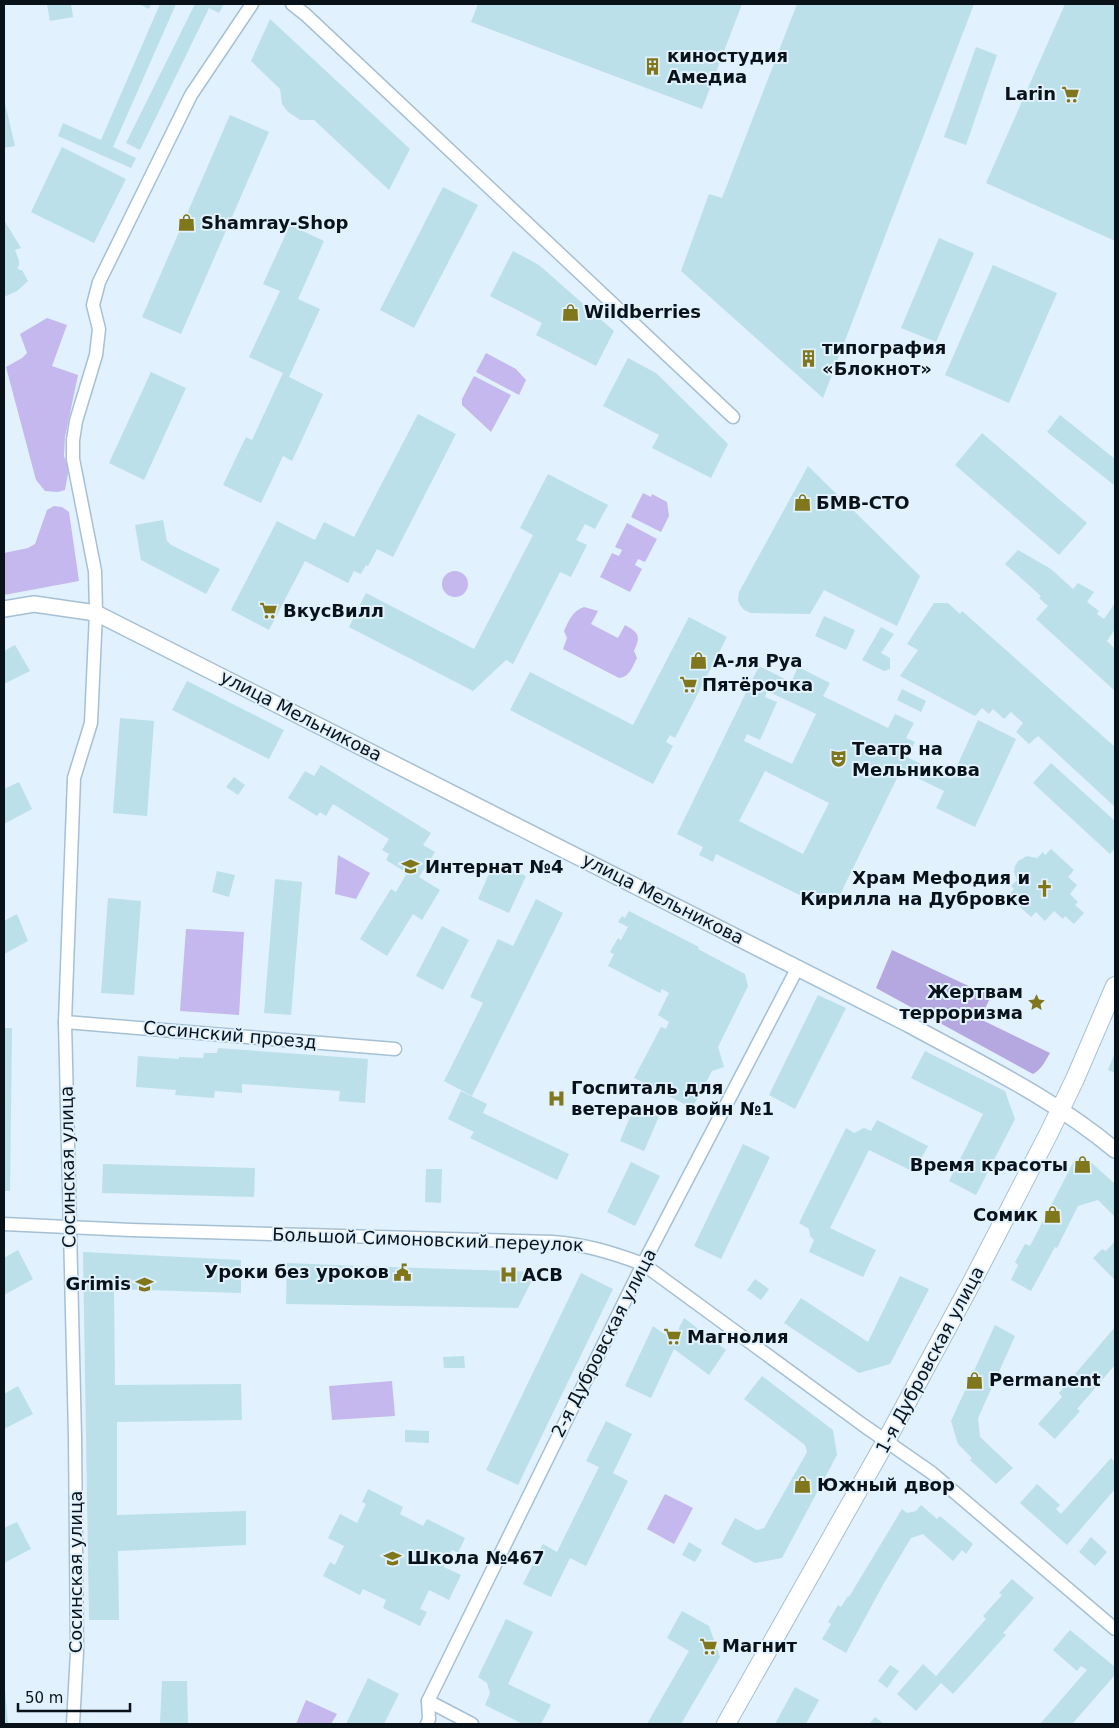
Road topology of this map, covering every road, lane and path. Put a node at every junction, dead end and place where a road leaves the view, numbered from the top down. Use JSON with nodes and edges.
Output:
{"nodes":[{"id":1,"x":252,"y":4,"type":"edge"},
{"id":2,"x":292,"y":4,"type":"edge"},
{"id":3,"x":733,"y":417,"type":"dead end"},
{"id":4,"x":4,"y":609,"type":"edge"},
{"id":5,"x":96,"y":613,"type":"junction"},
{"id":6,"x":798,"y":968,"type":"junction"},
{"id":7,"x":1115,"y":986,"type":"edge"},
{"id":8,"x":65,"y":1022,"type":"junction"},
{"id":9,"x":395,"y":1049,"type":"dead end"},
{"id":10,"x":1060,"y":1110,"type":"junction"},
{"id":11,"x":1115,"y":1150,"type":"edge"},
{"id":12,"x":4,"y":1224,"type":"edge"},
{"id":13,"x":70,"y":1227,"type":"junction"},
{"id":14,"x":643,"y":1264,"type":"junction"},
{"id":15,"x":886,"y":1441,"type":"junction"},
{"id":16,"x":1115,"y":1629,"type":"edge"},
{"id":17,"x":428,"y":1701,"type":"junction"},
{"id":18,"x":73,"y":1724,"type":"edge"},
{"id":19,"x":427,"y":1724,"type":"edge"},
{"id":20,"x":472,"y":1724,"type":"edge"},
{"id":21,"x":726,"y":1724,"type":"edge"}],
"edges":[{"from":1,"to":5,"type":"street","name":"Сосинская улица"},
{"from":2,"to":3,"type":"street"},
{"from":4,"to":5,"type":"street","name":"улица Мельникова"},
{"from":5,"to":6,"type":"street","name":"улица Мельникова"},
{"from":5,"to":8,"type":"street","name":"Сосинская улица"},
{"from":6,"to":10,"type":"street","name":"улица Мельникова"},
{"from":6,"to":14,"type":"street","name":"2-я Дубровская улица"},
{"from":7,"to":10,"type":"main road","name":"1-я Дубровская улица"},
{"from":8,"to":9,"type":"street","name":"Сосинский проезд"},
{"from":8,"to":13,"type":"street","name":"Сосинская улица"},
{"from":10,"to":11,"type":"street","name":"улица Мельникова"},
{"from":10,"to":15,"type":"main road","name":"1-я Дубровская улица"},
{"from":12,"to":13,"type":"street","name":"Большой Симоновский переулок"},
{"from":13,"to":14,"type":"street","name":"Большой Симоновский переулок"},
{"from":13,"to":18,"type":"street","name":"Сосинская улица"},
{"from":14,"to":15,"type":"street","name":"Большой Симоновский переулок"},
{"from":14,"to":17,"type":"street","name":"2-я Дубровская улица"},
{"from":15,"to":16,"type":"street","name":"Большой Симоновский переулок"},
{"from":15,"to":21,"type":"main road","name":"1-я Дубровская улица"},
{"from":17,"to":19,"type":"street","name":"2-я Дубровская улица"},
{"from":17,"to":20,"type":"street"}]}
